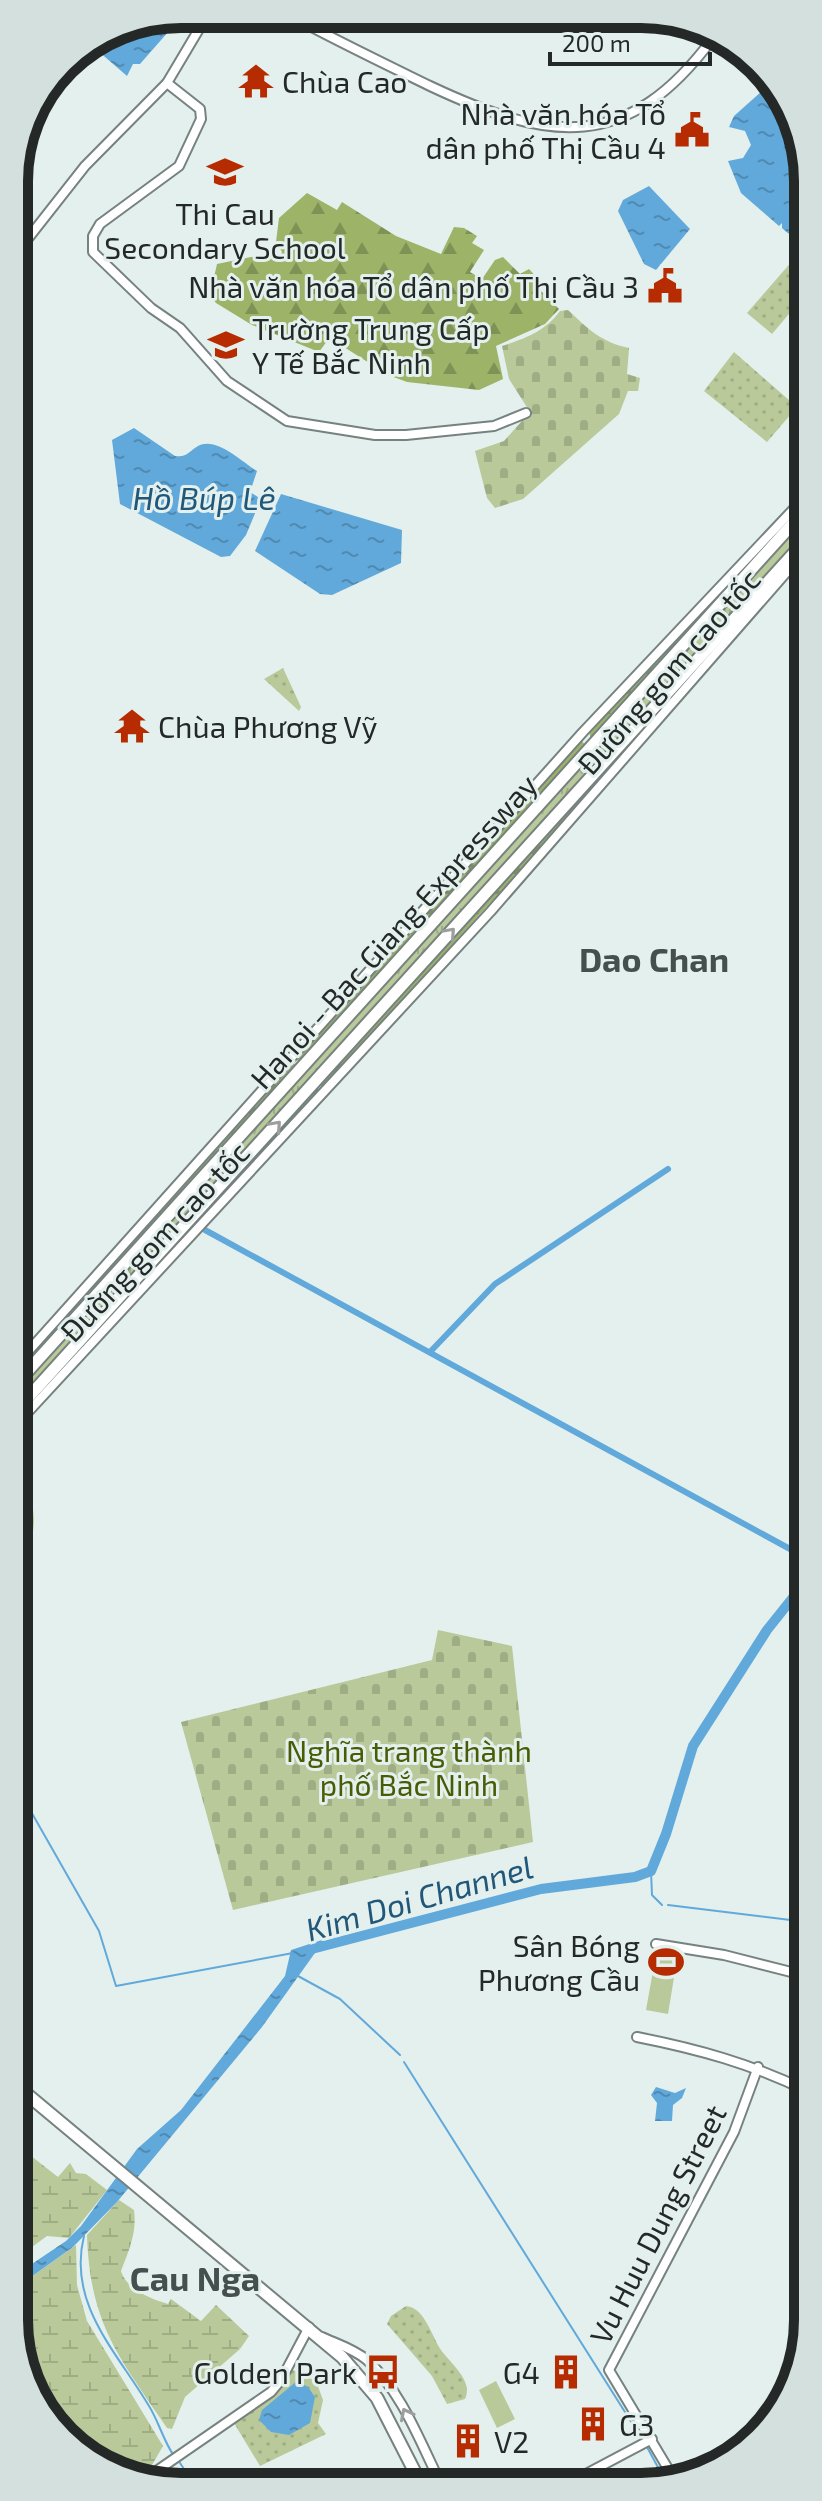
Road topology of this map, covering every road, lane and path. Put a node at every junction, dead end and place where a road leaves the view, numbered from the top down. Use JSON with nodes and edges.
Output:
{"nodes":[{"id":1,"x":200,"y":28,"type":"edge"},
{"id":2,"x":315,"y":28,"type":"edge"},
{"id":3,"x":708,"y":44,"type":"edge"},
{"id":4,"x":167,"y":83,"type":"junction"},
{"id":5,"x":28,"y":238,"type":"edge"},
{"id":6,"x":526,"y":413,"type":"dead end"},
{"id":7,"x":794,"y":509,"type":"edge"},
{"id":8,"x":794,"y":522,"type":"edge"},
{"id":9,"x":794,"y":553,"type":"edge"},
{"id":10,"x":794,"y":564,"type":"edge"},
{"id":11,"x":28,"y":1352,"type":"edge"},
{"id":12,"x":28,"y":1371,"type":"edge"},
{"id":13,"x":28,"y":1398,"type":"edge"},
{"id":14,"x":28,"y":1412,"type":"edge"},
{"id":15,"x":656,"y":1944,"type":"dead end"},
{"id":16,"x":794,"y":1973,"type":"edge"},
{"id":17,"x":637,"y":2037,"type":"dead end"},
{"id":18,"x":758,"y":2067,"type":"junction"},
{"id":19,"x":794,"y":2085,"type":"edge"},
{"id":20,"x":28,"y":2095,"type":"edge"},
{"id":21,"x":309,"y":2327,"type":"junction"},
{"id":22,"x":321,"y":2337,"type":"junction"},
{"id":23,"x":652,"y":2439,"type":"junction"},
{"id":24,"x":669,"y":2470,"type":"edge"},
{"id":25,"x":157,"y":2471,"type":"edge"},
{"id":26,"x":415,"y":2473,"type":"edge"},
{"id":27,"x":436,"y":2473,"type":"edge"},
{"id":28,"x":588,"y":2473,"type":"edge"}],
"edges":[{"from":1,"to":4,"type":"main road"},
{"from":2,"to":3,"type":"main road"},
{"from":4,"to":5,"type":"main road"},
{"from":4,"to":6,"type":"main road"},
{"from":7,"to":11,"type":"main road","name":"Đường gom cao tốc"},
{"from":8,"to":12,"type":"highway","name":"Hanoi - Bac Giang Expressway"},
{"from":13,"to":9,"type":"highway","name":"Hanoi - Bac Giang Expressway","one_way":true},
{"from":10,"to":14,"type":"main road","name":"Đường gom cao tốc"},
{"from":15,"to":16,"type":"main road"},
{"from":17,"to":18,"type":"main road"},
{"from":18,"to":19,"type":"main road"},
{"from":18,"to":23,"type":"main road","name":"Vu Huu Dung Street"},
{"from":20,"to":21,"type":"highway"},
{"from":21,"to":22,"type":"highway"},
{"from":21,"to":25,"type":"main road"},
{"from":22,"to":26,"type":"highway"},
{"from":27,"to":22,"type":"main road","one_way":true},
{"from":23,"to":24,"type":"main road","name":"Vu Huu Dung Street"},
{"from":23,"to":28,"type":"main road"}]}
